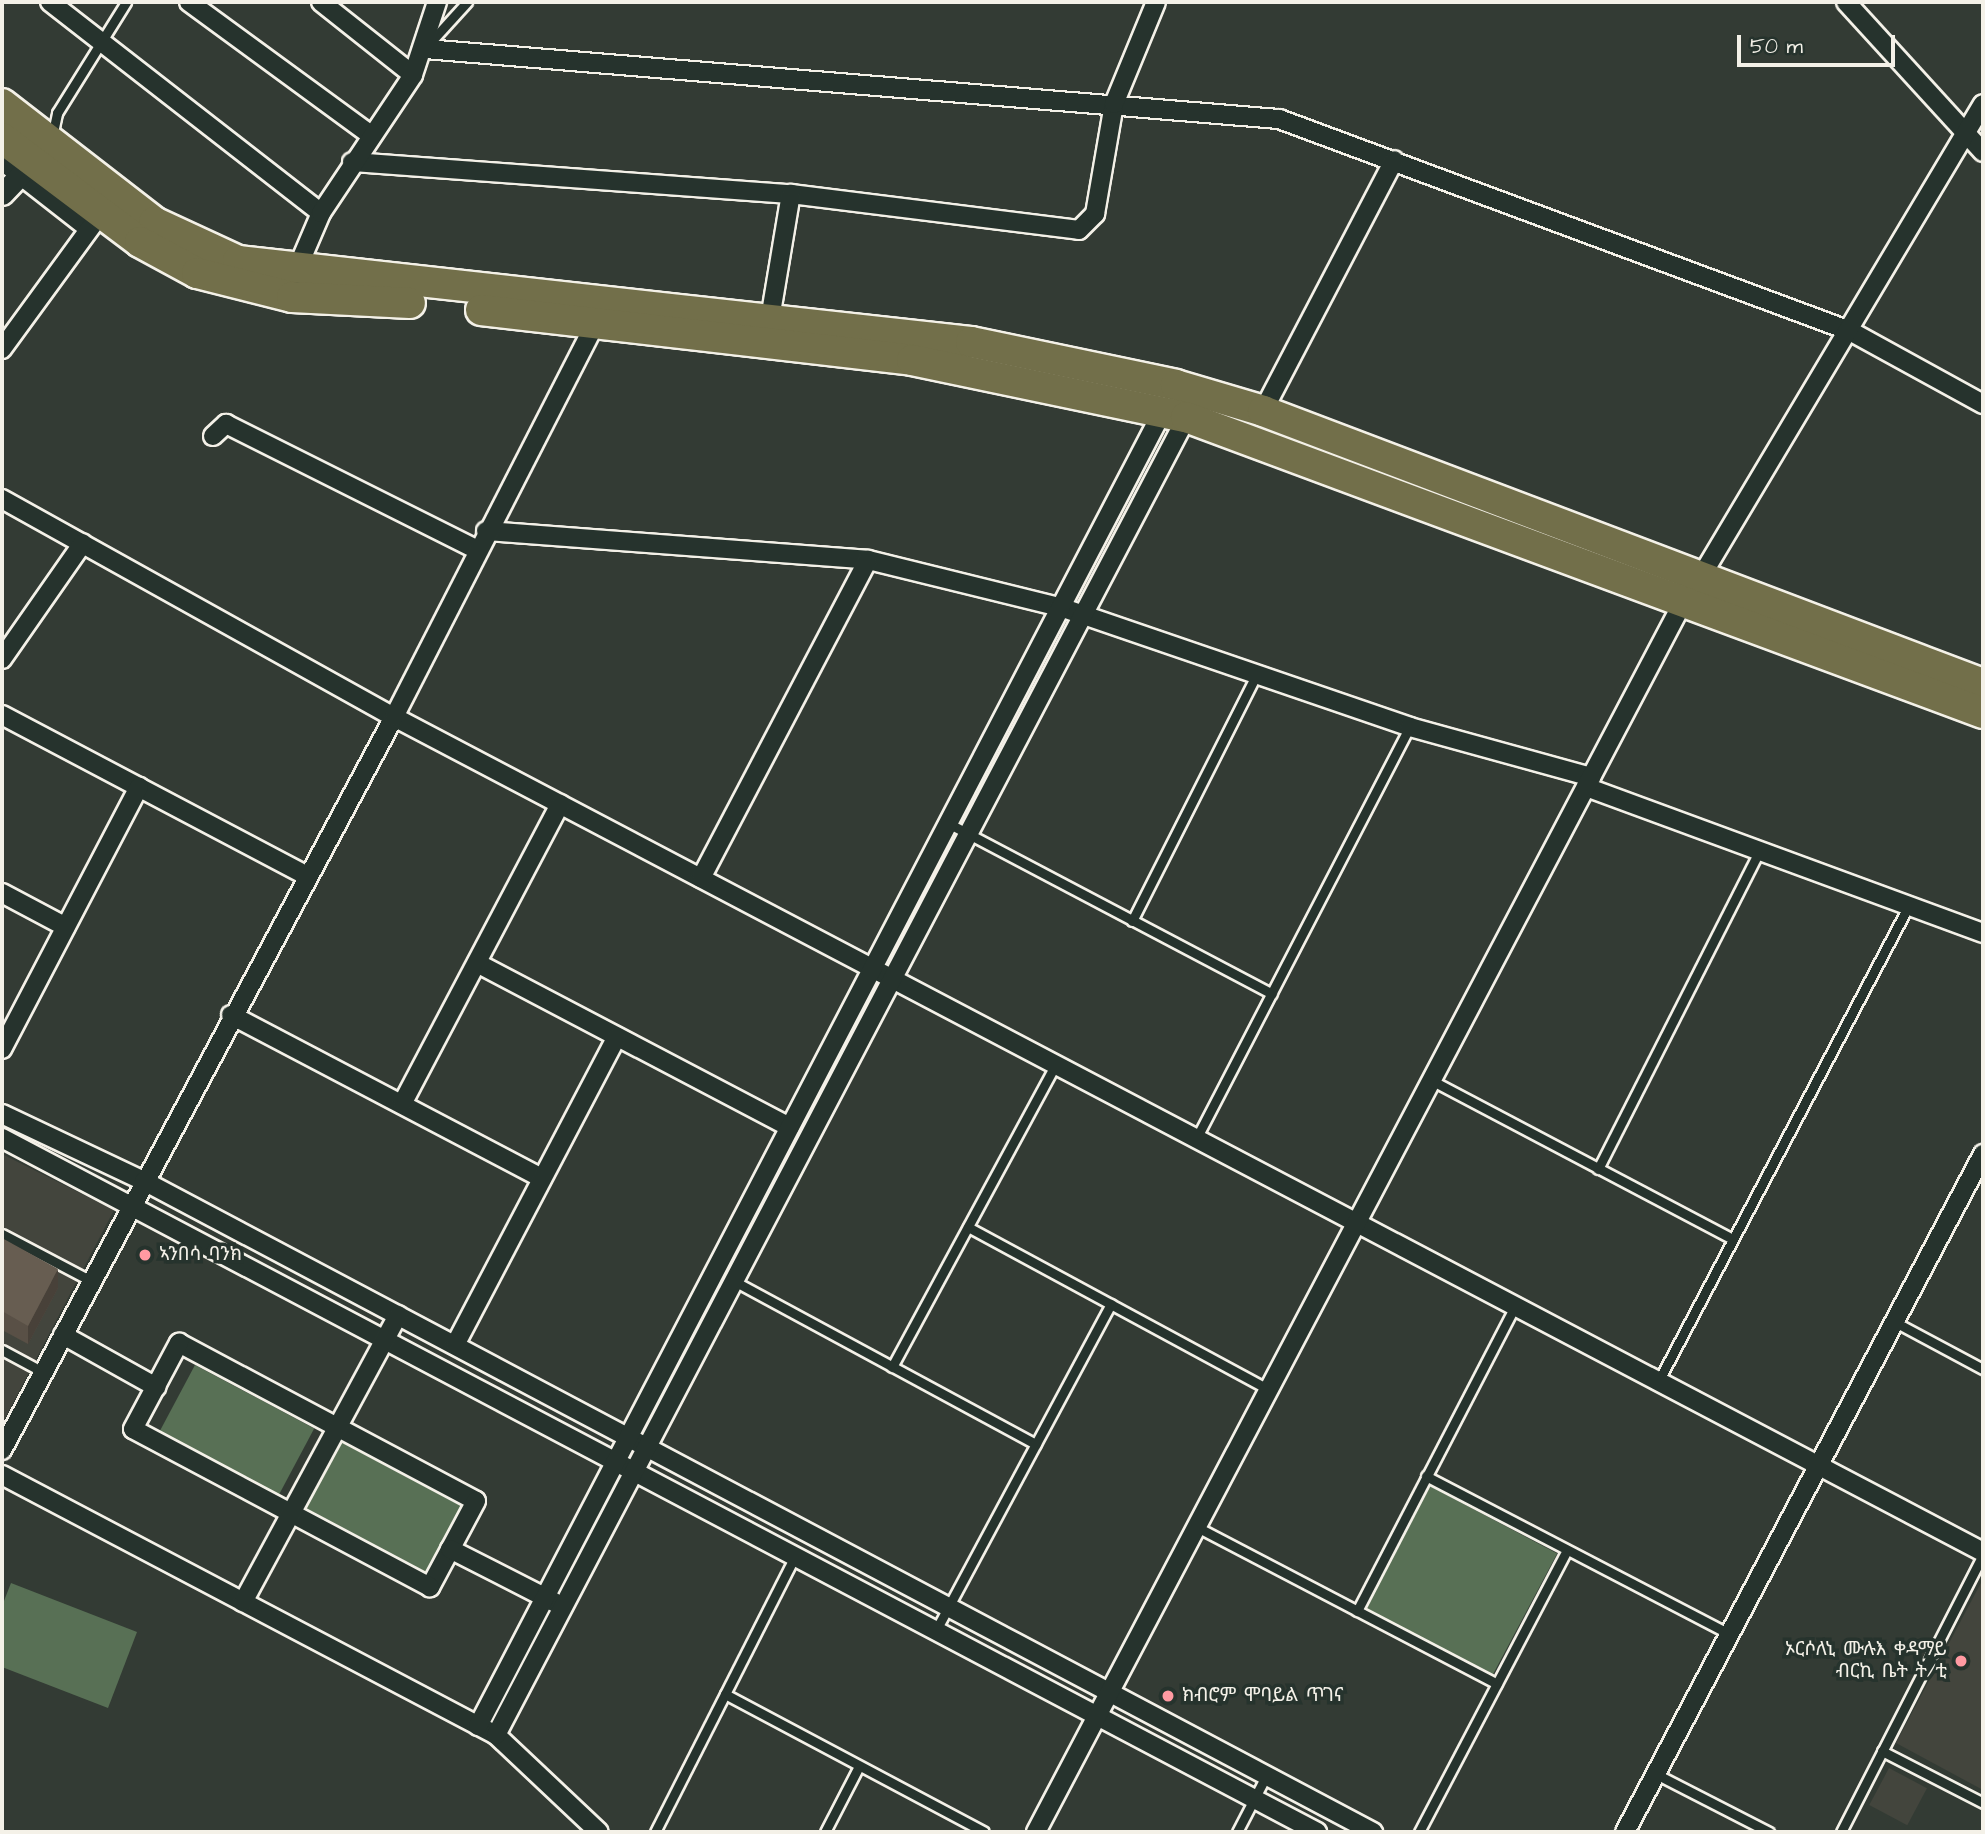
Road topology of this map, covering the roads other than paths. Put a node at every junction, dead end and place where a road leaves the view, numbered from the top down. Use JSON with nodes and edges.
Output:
{"nodes":[{"id":1,"x":50,"y":2,"type":"edge"},
{"id":2,"x":126,"y":2,"type":"edge"},
{"id":3,"x":189,"y":2,"type":"edge"},
{"id":4,"x":321,"y":2,"type":"edge"},
{"id":5,"x":437,"y":2,"type":"edge"},
{"id":6,"x":467,"y":2,"type":"edge"},
{"id":7,"x":1156,"y":2,"type":"edge"},
{"id":8,"x":1846,"y":2,"type":"edge"},
{"id":9,"x":99,"y":38,"type":"junction"},
{"id":10,"x":425,"y":49,"type":"junction"},
{"id":11,"x":412,"y":75,"type":"junction"},
{"id":12,"x":2,"y":104,"type":"edge"},
{"id":13,"x":1114,"y":104,"type":"junction"},
{"id":14,"x":1983,"y":104,"type":"edge"},
{"id":15,"x":57,"y":113,"type":"junction"},
{"id":16,"x":371,"y":135,"type":"junction"},
{"id":17,"x":1968,"y":135,"type":"junction"},
{"id":18,"x":1983,"y":152,"type":"edge"},
{"id":19,"x":17,"y":153,"type":"edge"},
{"id":20,"x":1394,"y":160,"type":"junction"},
{"id":21,"x":352,"y":162,"type":"junction"},
{"id":22,"x":2,"y":194,"type":"edge"},
{"id":23,"x":791,"y":194,"type":"junction"},
{"id":24,"x":102,"y":212,"type":"junction"},
{"id":25,"x":321,"y":213,"type":"junction"},
{"id":26,"x":293,"y":285,"type":"junction"},
{"id":27,"x":602,"y":311,"type":"junction"},
{"id":28,"x":770,"y":318,"type":"junction"},
{"id":29,"x":1850,"y":331,"type":"junction"},
{"id":30,"x":2,"y":349,"type":"edge"},
{"id":31,"x":1181,"y":401,"type":"junction"},
{"id":32,"x":1983,"y":404,"type":"edge"},
{"id":33,"x":1263,"y":411,"type":"junction"},
{"id":34,"x":214,"y":436,"type":"dead end"},
{"id":35,"x":2,"y":499,"type":"edge"},
{"id":36,"x":486,"y":531,"type":"junction"},
{"id":37,"x":83,"y":543,"type":"junction"},
{"id":38,"x":476,"y":550,"type":"junction"},
{"id":39,"x":868,"y":560,"type":"junction"},
{"id":40,"x":1690,"y":592,"type":"junction"},
{"id":41,"x":1060,"y":607,"type":"junction"},
{"id":42,"x":1081,"y":618,"type":"junction"},
{"id":43,"x":2,"y":659,"type":"edge"},
{"id":44,"x":1256,"y":675,"type":"junction"},
{"id":45,"x":1978,"y":696,"type":"edge"},
{"id":46,"x":2,"y":715,"type":"edge"},
{"id":47,"x":394,"y":717,"type":"junction"},
{"id":48,"x":1410,"y":727,"type":"junction"},
{"id":49,"x":1589,"y":782,"type":"junction"},
{"id":50,"x":139,"y":788,"type":"junction"},
{"id":51,"x":560,"y":804,"type":"junction"},
{"id":52,"x":948,"y":823,"type":"junction"},
{"id":53,"x":968,"y":834,"type":"junction"},
{"id":54,"x":1760,"y":850,"type":"junction"},
{"id":55,"x":305,"y":875,"type":"junction"},
{"id":56,"x":701,"y":878,"type":"junction"},
{"id":57,"x":2,"y":893,"type":"edge"},
{"id":58,"x":1909,"y":904,"type":"junction"},
{"id":59,"x":1132,"y":920,"type":"junction"},
{"id":60,"x":66,"y":927,"type":"junction"},
{"id":61,"x":1983,"y":933,"type":"edge"},
{"id":62,"x":477,"y":963,"type":"junction"},
{"id":63,"x":872,"y":968,"type":"junction"},
{"id":64,"x":892,"y":978,"type":"junction"},
{"id":65,"x":1272,"y":994,"type":"junction"},
{"id":66,"x":231,"y":1015,"type":"junction"},
{"id":67,"x":617,"y":1037,"type":"junction"},
{"id":68,"x":2,"y":1049,"type":"edge"},
{"id":69,"x":1055,"y":1064,"type":"junction"},
{"id":70,"x":1433,"y":1081,"type":"junction"},
{"id":71,"x":402,"y":1104,"type":"junction"},
{"id":72,"x":2,"y":1114,"type":"edge"},
{"id":73,"x":790,"y":1127,"type":"junction"},
{"id":74,"x":2,"y":1138,"type":"edge"},
{"id":75,"x":1196,"y":1139,"type":"junction"},
{"id":76,"x":1983,"y":1154,"type":"edge"},
{"id":77,"x":1598,"y":1169,"type":"junction"},
{"id":78,"x":542,"y":1178,"type":"junction"},
{"id":79,"x":144,"y":1181,"type":"junction"},
{"id":80,"x":131,"y":1206,"type":"junction"},
{"id":81,"x":1358,"y":1223,"type":"junction"},
{"id":82,"x":968,"y":1227,"type":"junction"},
{"id":83,"x":2,"y":1234,"type":"edge"},
{"id":84,"x":1733,"y":1239,"type":"junction"},
{"id":85,"x":91,"y":1281,"type":"junction"},
{"id":86,"x":734,"y":1281,"type":"junction"},
{"id":87,"x":1111,"y":1304,"type":"junction"},
{"id":88,"x":1515,"y":1306,"type":"junction"},
{"id":89,"x":398,"y":1315,"type":"junction"},
{"id":90,"x":1894,"y":1321,"type":"junction"},
{"id":91,"x":62,"y":1335,"type":"junction"},
{"id":92,"x":385,"y":1340,"type":"junction"},
{"id":93,"x":455,"y":1345,"type":"junction"},
{"id":94,"x":2,"y":1350,"type":"edge"},
{"id":95,"x":892,"y":1367,"type":"junction"},
{"id":96,"x":1983,"y":1368,"type":"edge"},
{"id":97,"x":43,"y":1372,"type":"junction"},
{"id":98,"x":1659,"y":1380,"type":"junction"},
{"id":99,"x":156,"y":1387,"type":"junction"},
{"id":100,"x":1272,"y":1391,"type":"junction"},
{"id":101,"x":338,"y":1427,"type":"junction"},
{"id":102,"x":628,"y":1437,"type":"junction"},
{"id":103,"x":1036,"y":1444,"type":"junction"},
{"id":104,"x":646,"y":1447,"type":"junction"},
{"id":105,"x":2,"y":1450,"type":"edge"},
{"id":106,"x":615,"y":1462,"type":"junction"},
{"id":107,"x":1818,"y":1465,"type":"junction"},
{"id":108,"x":634,"y":1472,"type":"junction"},
{"id":109,"x":2,"y":1475,"type":"edge"},
{"id":110,"x":1426,"y":1476,"type":"junction"},
{"id":111,"x":291,"y":1513,"type":"junction"},
{"id":112,"x":1199,"y":1528,"type":"junction"},
{"id":113,"x":450,"y":1549,"type":"junction"},
{"id":114,"x":1567,"y":1550,"type":"junction"},
{"id":115,"x":1983,"y":1553,"type":"edge"},
{"id":116,"x":795,"y":1556,"type":"junction"},
{"id":117,"x":545,"y":1597,"type":"junction"},
{"id":118,"x":243,"y":1602,"type":"junction"},
{"id":119,"x":564,"y":1606,"type":"junction"},
{"id":120,"x":948,"y":1607,"type":"junction"},
{"id":121,"x":1357,"y":1611,"type":"junction"},
{"id":122,"x":935,"y":1632,"type":"junction"},
{"id":123,"x":1730,"y":1634,"type":"junction"},
{"id":124,"x":1497,"y":1684,"type":"junction"},
{"id":125,"x":725,"y":1694,"type":"junction"},
{"id":126,"x":1112,"y":1694,"type":"junction"},
{"id":127,"x":1100,"y":1718,"type":"junction"},
{"id":128,"x":478,"y":1726,"type":"junction"},
{"id":129,"x":496,"y":1735,"type":"junction"},
{"id":130,"x":1882,"y":1751,"type":"junction"},
{"id":131,"x":859,"y":1766,"type":"junction"},
{"id":132,"x":1656,"y":1774,"type":"junction"},
{"id":133,"x":1266,"y":1776,"type":"junction"},
{"id":134,"x":1254,"y":1799,"type":"junction"},
{"id":135,"x":1983,"y":1803,"type":"edge"},
{"id":136,"x":600,"y":1832,"type":"edge"},
{"id":137,"x":655,"y":1832,"type":"edge"},
{"id":138,"x":825,"y":1832,"type":"edge"},
{"id":139,"x":984,"y":1832,"type":"edge"},
{"id":140,"x":1036,"y":1832,"type":"edge"},
{"id":141,"x":1237,"y":1832,"type":"edge"},
{"id":142,"x":1317,"y":1832,"type":"edge"},
{"id":143,"x":1373,"y":1832,"type":"edge"},
{"id":144,"x":1419,"y":1832,"type":"edge"},
{"id":145,"x":1625,"y":1832,"type":"edge"},
{"id":146,"x":1769,"y":1832,"type":"edge"},
{"id":147,"x":1841,"y":1832,"type":"edge"}],
"edges":[{"from":1,"to":9,"type":"street"},
{"from":2,"to":9,"type":"lane"},
{"from":3,"to":16,"type":"street"},
{"from":4,"to":11,"type":"street"},
{"from":5,"to":10,"type":"street"},
{"from":6,"to":10,"type":"lane"},
{"from":7,"to":13,"type":"street"},
{"from":8,"to":17,"type":"street"},
{"from":9,"to":15,"type":"lane"},
{"from":9,"to":25,"type":"street"},
{"from":10,"to":11,"type":"street"},
{"from":10,"to":13,"type":"street"},
{"from":11,"to":16,"type":"street"},
{"from":12,"to":19,"type":"highway"},
{"from":13,"to":20,"type":"street"},
{"from":13,"to":23,"type":"street"},
{"from":14,"to":17,"type":"street"},
{"from":15,"to":19,"type":"lane"},
{"from":15,"to":19,"type":"lane"},
{"from":16,"to":21,"type":"street"},
{"from":17,"to":18,"type":"street"},
{"from":17,"to":29,"type":"street"},
{"from":19,"to":22,"type":"street"},
{"from":19,"to":24,"type":"highway"},
{"from":19,"to":24,"type":"street"},
{"from":20,"to":29,"type":"street"},
{"from":20,"to":33,"type":"street"},
{"from":21,"to":23,"type":"street"},
{"from":21,"to":25,"type":"street"},
{"from":23,"to":28,"type":"street"},
{"from":24,"to":26,"type":"highway"},
{"from":24,"to":30,"type":"street"},
{"from":25,"to":26,"type":"street"},
{"from":26,"to":27,"type":"highway"},
{"from":27,"to":28,"type":"highway"},
{"from":27,"to":31,"type":"highway"},
{"from":27,"to":36,"type":"street"},
{"from":28,"to":31,"type":"highway"},
{"from":29,"to":32,"type":"street"},
{"from":29,"to":40,"type":"street"},
{"from":31,"to":33,"type":"highway"},
{"from":31,"to":40,"type":"highway"},
{"from":31,"to":41,"type":"street"},
{"from":31,"to":42,"type":"street"},
{"from":33,"to":40,"type":"highway"},
{"from":34,"to":38,"type":"street"},
{"from":35,"to":37,"type":"street"},
{"from":36,"to":38,"type":"street"},
{"from":36,"to":39,"type":"street"},
{"from":37,"to":43,"type":"street"},
{"from":37,"to":47,"type":"street"},
{"from":38,"to":47,"type":"street"},
{"from":39,"to":41,"type":"street"},
{"from":39,"to":56,"type":"street"},
{"from":40,"to":45,"type":"highway"},
{"from":40,"to":49,"type":"street"},
{"from":41,"to":42,"type":"street"},
{"from":41,"to":52,"type":"street"},
{"from":42,"to":44,"type":"street"},
{"from":42,"to":53,"type":"street"},
{"from":44,"to":48,"type":"street"},
{"from":44,"to":59,"type":"lane"},
{"from":46,"to":50,"type":"street"},
{"from":47,"to":51,"type":"street"},
{"from":47,"to":55,"type":"street"},
{"from":48,"to":49,"type":"street"},
{"from":48,"to":65,"type":"lane"},
{"from":49,"to":54,"type":"street"},
{"from":49,"to":70,"type":"street"},
{"from":50,"to":55,"type":"street"},
{"from":50,"to":60,"type":"street"},
{"from":51,"to":56,"type":"street"},
{"from":51,"to":62,"type":"street"},
{"from":52,"to":53,"type":"lane"},
{"from":52,"to":63,"type":"street"},
{"from":53,"to":59,"type":"lane"},
{"from":53,"to":64,"type":"street"},
{"from":54,"to":58,"type":"street"},
{"from":54,"to":77,"type":"lane"},
{"from":55,"to":66,"type":"street"},
{"from":56,"to":63,"type":"street"},
{"from":57,"to":60,"type":"street"},
{"from":58,"to":61,"type":"street"},
{"from":58,"to":84,"type":"lane"},
{"from":59,"to":65,"type":"lane"},
{"from":60,"to":68,"type":"street"},
{"from":62,"to":67,"type":"street"},
{"from":62,"to":71,"type":"street"},
{"from":63,"to":64,"type":"street"},
{"from":63,"to":73,"type":"street"},
{"from":64,"to":69,"type":"street"},
{"from":64,"to":86,"type":"street"},
{"from":65,"to":75,"type":"lane"},
{"from":66,"to":71,"type":"street"},
{"from":66,"to":79,"type":"street"},
{"from":67,"to":73,"type":"street"},
{"from":67,"to":78,"type":"street"},
{"from":69,"to":75,"type":"street"},
{"from":69,"to":82,"type":"lane"},
{"from":70,"to":77,"type":"lane"},
{"from":70,"to":81,"type":"street"},
{"from":71,"to":78,"type":"street"},
{"from":72,"to":79,"type":"street"},
{"from":73,"to":102,"type":"street"},
{"from":74,"to":80,"type":"street"},
{"from":75,"to":81,"type":"street"},
{"from":76,"to":90,"type":"street"},
{"from":77,"to":84,"type":"lane"},
{"from":78,"to":93,"type":"street"},
{"from":79,"to":80,"type":"street"},
{"from":79,"to":89,"type":"street"},
{"from":80,"to":85,"type":"street"},
{"from":80,"to":92,"type":"street"},
{"from":81,"to":88,"type":"street"},
{"from":81,"to":100,"type":"street"},
{"from":82,"to":87,"type":"lane"},
{"from":82,"to":95,"type":"lane"},
{"from":83,"to":85,"type":"lane"},
{"from":84,"to":98,"type":"lane"},
{"from":85,"to":91,"type":"street"},
{"from":86,"to":95,"type":"lane"},
{"from":86,"to":104,"type":"street"},
{"from":87,"to":100,"type":"lane"},
{"from":87,"to":103,"type":"lane"},
{"from":88,"to":98,"type":"street"},
{"from":88,"to":110,"type":"lane"},
{"from":89,"to":92,"type":"street"},
{"from":89,"to":93,"type":"street"},
{"from":90,"to":96,"type":"lane"},
{"from":90,"to":107,"type":"street"},
{"from":91,"to":97,"type":"street"},
{"from":91,"to":99,"type":"street"},
{"from":92,"to":101,"type":"street"},
{"from":92,"to":106,"type":"street"},
{"from":93,"to":102,"type":"street"},
{"from":94,"to":97,"type":"lane"},
{"from":95,"to":103,"type":"lane"},
{"from":97,"to":105,"type":"street"},
{"from":98,"to":107,"type":"street"},
{"from":99,"to":101,"type":"street"},
{"from":99,"to":111,"type":"street"},
{"from":100,"to":112,"type":"street"},
{"from":101,"to":111,"type":"street"},
{"from":101,"to":113,"type":"street"},
{"from":102,"to":104,"type":"street"},
{"from":102,"to":106,"type":"street"},
{"from":103,"to":120,"type":"lane"},
{"from":104,"to":108,"type":"street"},
{"from":104,"to":120,"type":"street"},
{"from":106,"to":108,"type":"street"},
{"from":106,"to":117,"type":"street"},
{"from":107,"to":115,"type":"street"},
{"from":107,"to":123,"type":"street"},
{"from":108,"to":116,"type":"street"},
{"from":108,"to":119,"type":"street"},
{"from":109,"to":118,"type":"street"},
{"from":110,"to":114,"type":"lane"},
{"from":110,"to":121,"type":"lane"},
{"from":111,"to":113,"type":"street"},
{"from":111,"to":118,"type":"street"},
{"from":112,"to":121,"type":"lane"},
{"from":112,"to":126,"type":"street"},
{"from":113,"to":117,"type":"street"},
{"from":114,"to":123,"type":"lane"},
{"from":114,"to":124,"type":"lane"},
{"from":115,"to":130,"type":"lane"},
{"from":116,"to":122,"type":"street"},
{"from":116,"to":125,"type":"lane"},
{"from":117,"to":119,"type":"street"},
{"from":117,"to":128,"type":"street"},
{"from":118,"to":128,"type":"street"},
{"from":119,"to":129,"type":"street"},
{"from":120,"to":122,"type":"lane"},
{"from":120,"to":126,"type":"street"},
{"from":121,"to":124,"type":"lane"},
{"from":122,"to":127,"type":"street"},
{"from":123,"to":132,"type":"street"},
{"from":124,"to":144,"type":"lane"},
{"from":125,"to":131,"type":"lane"},
{"from":125,"to":137,"type":"lane"},
{"from":126,"to":127,"type":"street"},
{"from":126,"to":133,"type":"street"},
{"from":127,"to":134,"type":"street"},
{"from":127,"to":140,"type":"street"},
{"from":128,"to":129,"type":"street"},
{"from":129,"to":136,"type":"street"},
{"from":130,"to":135,"type":"lane"},
{"from":130,"to":147,"type":"lane"},
{"from":131,"to":138,"type":"lane"},
{"from":131,"to":139,"type":"lane"},
{"from":132,"to":145,"type":"street"},
{"from":132,"to":146,"type":"lane"},
{"from":133,"to":134,"type":"lane"},
{"from":133,"to":143,"type":"street"},
{"from":134,"to":141,"type":"lane"},
{"from":134,"to":142,"type":"street"}]}
